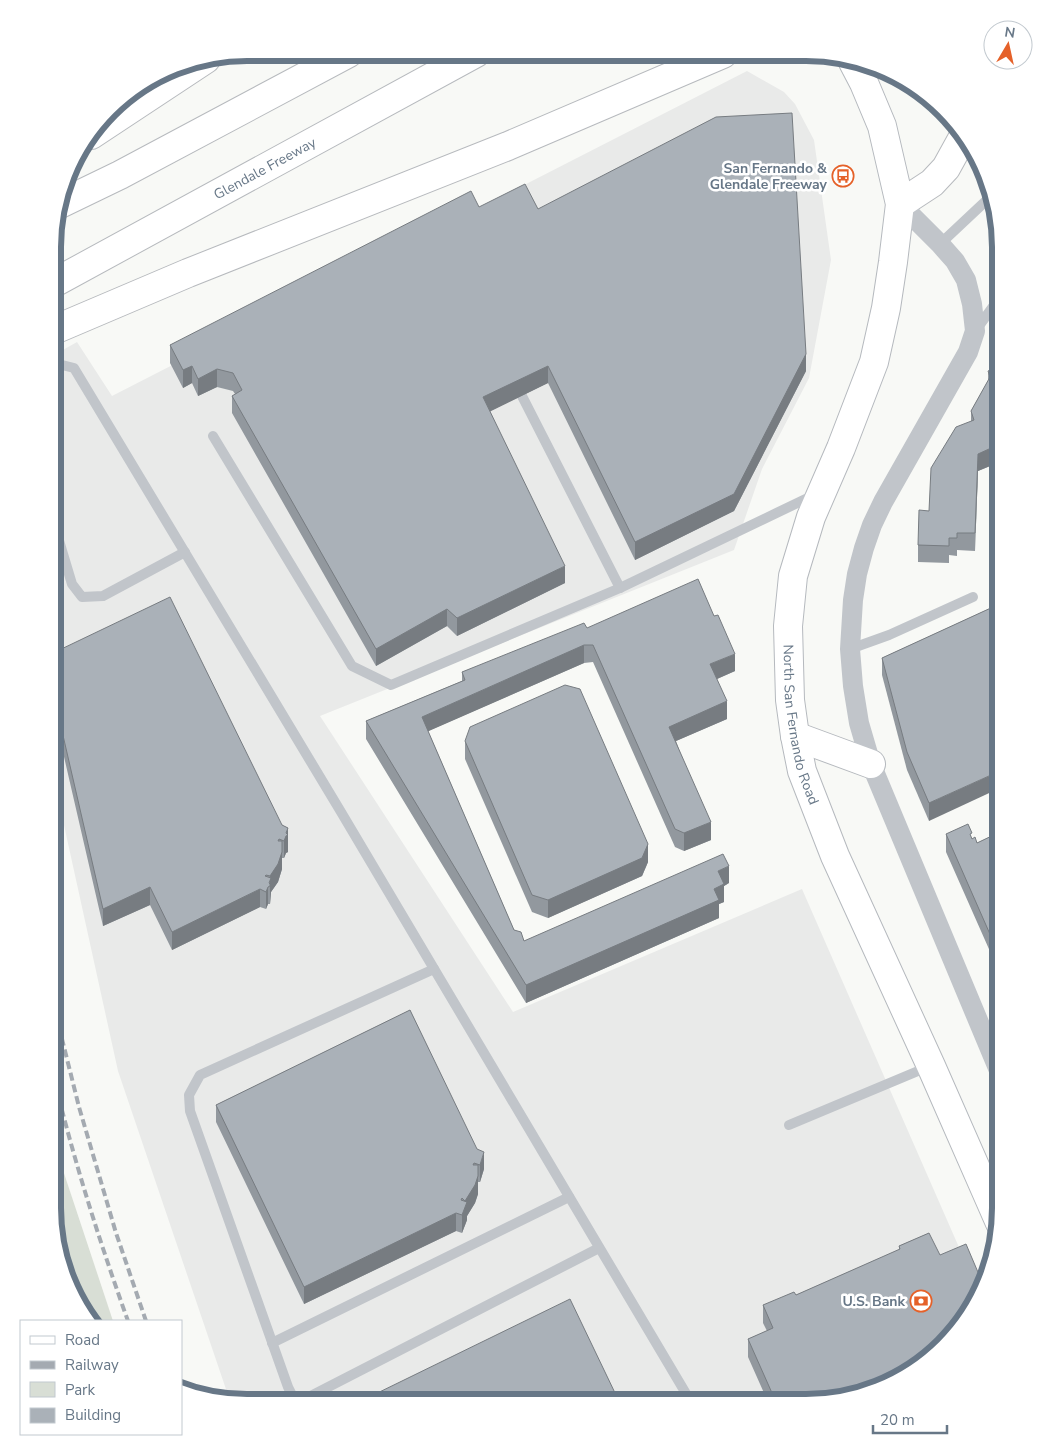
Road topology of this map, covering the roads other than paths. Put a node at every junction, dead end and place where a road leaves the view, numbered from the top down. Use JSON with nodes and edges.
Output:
{"nodes":[{"id":1,"x":334,"y":61,"type":"edge"},
{"id":2,"x":461,"y":61,"type":"edge"},
{"id":3,"x":707,"y":61,"type":"edge"},
{"id":4,"x":857,"y":69,"type":"edge"},
{"id":5,"x":188,"y":71,"type":"edge"},
{"id":6,"x":109,"y":123,"type":"edge"},
{"id":7,"x":960,"y":143,"type":"edge"},
{"id":8,"x":68,"y":200,"type":"edge"},
{"id":9,"x":986,"y":201,"type":"edge"},
{"id":10,"x":900,"y":204,"type":"junction"},
{"id":11,"x":940,"y":244,"type":"junction"},
{"id":12,"x":61,"y":279,"type":"edge"},
{"id":13,"x":992,"y":308,"type":"edge"},
{"id":14,"x":61,"y":327,"type":"edge"},
{"id":15,"x":975,"y":330,"type":"junction"},
{"id":16,"x":61,"y":365,"type":"edge"},
{"id":17,"x":522,"y":396,"type":"edge"},
{"id":18,"x":213,"y":436,"type":"dead end"},
{"id":19,"x":822,"y":491,"type":"junction"},
{"id":20,"x":61,"y":547,"type":"edge"},
{"id":21,"x":185,"y":552,"type":"junction"},
{"id":22,"x":620,"y":588,"type":"junction"},
{"id":23,"x":973,"y":597,"type":"dead end"},
{"id":24,"x":850,"y":649,"type":"junction"},
{"id":25,"x":794,"y":736,"type":"junction"},
{"id":26,"x":871,"y":764,"type":"junction"},
{"id":27,"x":434,"y":969,"type":"junction"},
{"id":28,"x":992,"y":1034,"type":"edge"},
{"id":29,"x":931,"y":1066,"type":"junction"},
{"id":30,"x":789,"y":1125,"type":"dead end"},
{"id":31,"x":569,"y":1197,"type":"junction"},
{"id":32,"x":992,"y":1205,"type":"edge"},
{"id":33,"x":599,"y":1248,"type":"junction"},
{"id":34,"x":272,"y":1343,"type":"junction"},
{"id":35,"x":292,"y":1394,"type":"edge"},
{"id":36,"x":315,"y":1394,"type":"edge"},
{"id":37,"x":686,"y":1394,"type":"edge"}],
"edges":[{"from":1,"to":8,"type":"main road"},
{"from":2,"to":12,"type":"main road","name":"Glendale Freeway"},
{"from":3,"to":14,"type":"main road"},
{"from":4,"to":10,"type":"main road","name":"North San Fernando Road"},
{"from":5,"to":6,"type":"main road"},
{"from":7,"to":10,"type":"main road"},
{"from":9,"to":11,"type":"lane"},
{"from":10,"to":11,"type":"street"},
{"from":10,"to":19,"type":"main road","name":"North San Fernando Road"},
{"from":11,"to":15,"type":"street"},
{"from":13,"to":15,"type":"lane"},
{"from":15,"to":24,"type":"street"},
{"from":16,"to":21,"type":"lane"},
{"from":17,"to":22,"type":"lane"},
{"from":18,"to":22,"type":"lane"},
{"from":19,"to":22,"type":"lane"},
{"from":19,"to":25,"type":"main road","name":"North San Fernando Road"},
{"from":20,"to":21,"type":"lane"},
{"from":21,"to":27,"type":"lane"},
{"from":23,"to":24,"type":"lane"},
{"from":24,"to":26,"type":"street"},
{"from":25,"to":26,"type":"main road"},
{"from":25,"to":29,"type":"main road","name":"North San Fernando Road"},
{"from":26,"to":28,"type":"street"},
{"from":27,"to":31,"type":"lane"},
{"from":27,"to":34,"type":"lane"},
{"from":29,"to":30,"type":"lane"},
{"from":29,"to":32,"type":"main road","name":"North San Fernando Road"},
{"from":31,"to":33,"type":"lane"},
{"from":31,"to":34,"type":"lane"},
{"from":33,"to":36,"type":"lane"},
{"from":33,"to":37,"type":"lane"},
{"from":34,"to":35,"type":"lane"}]}
